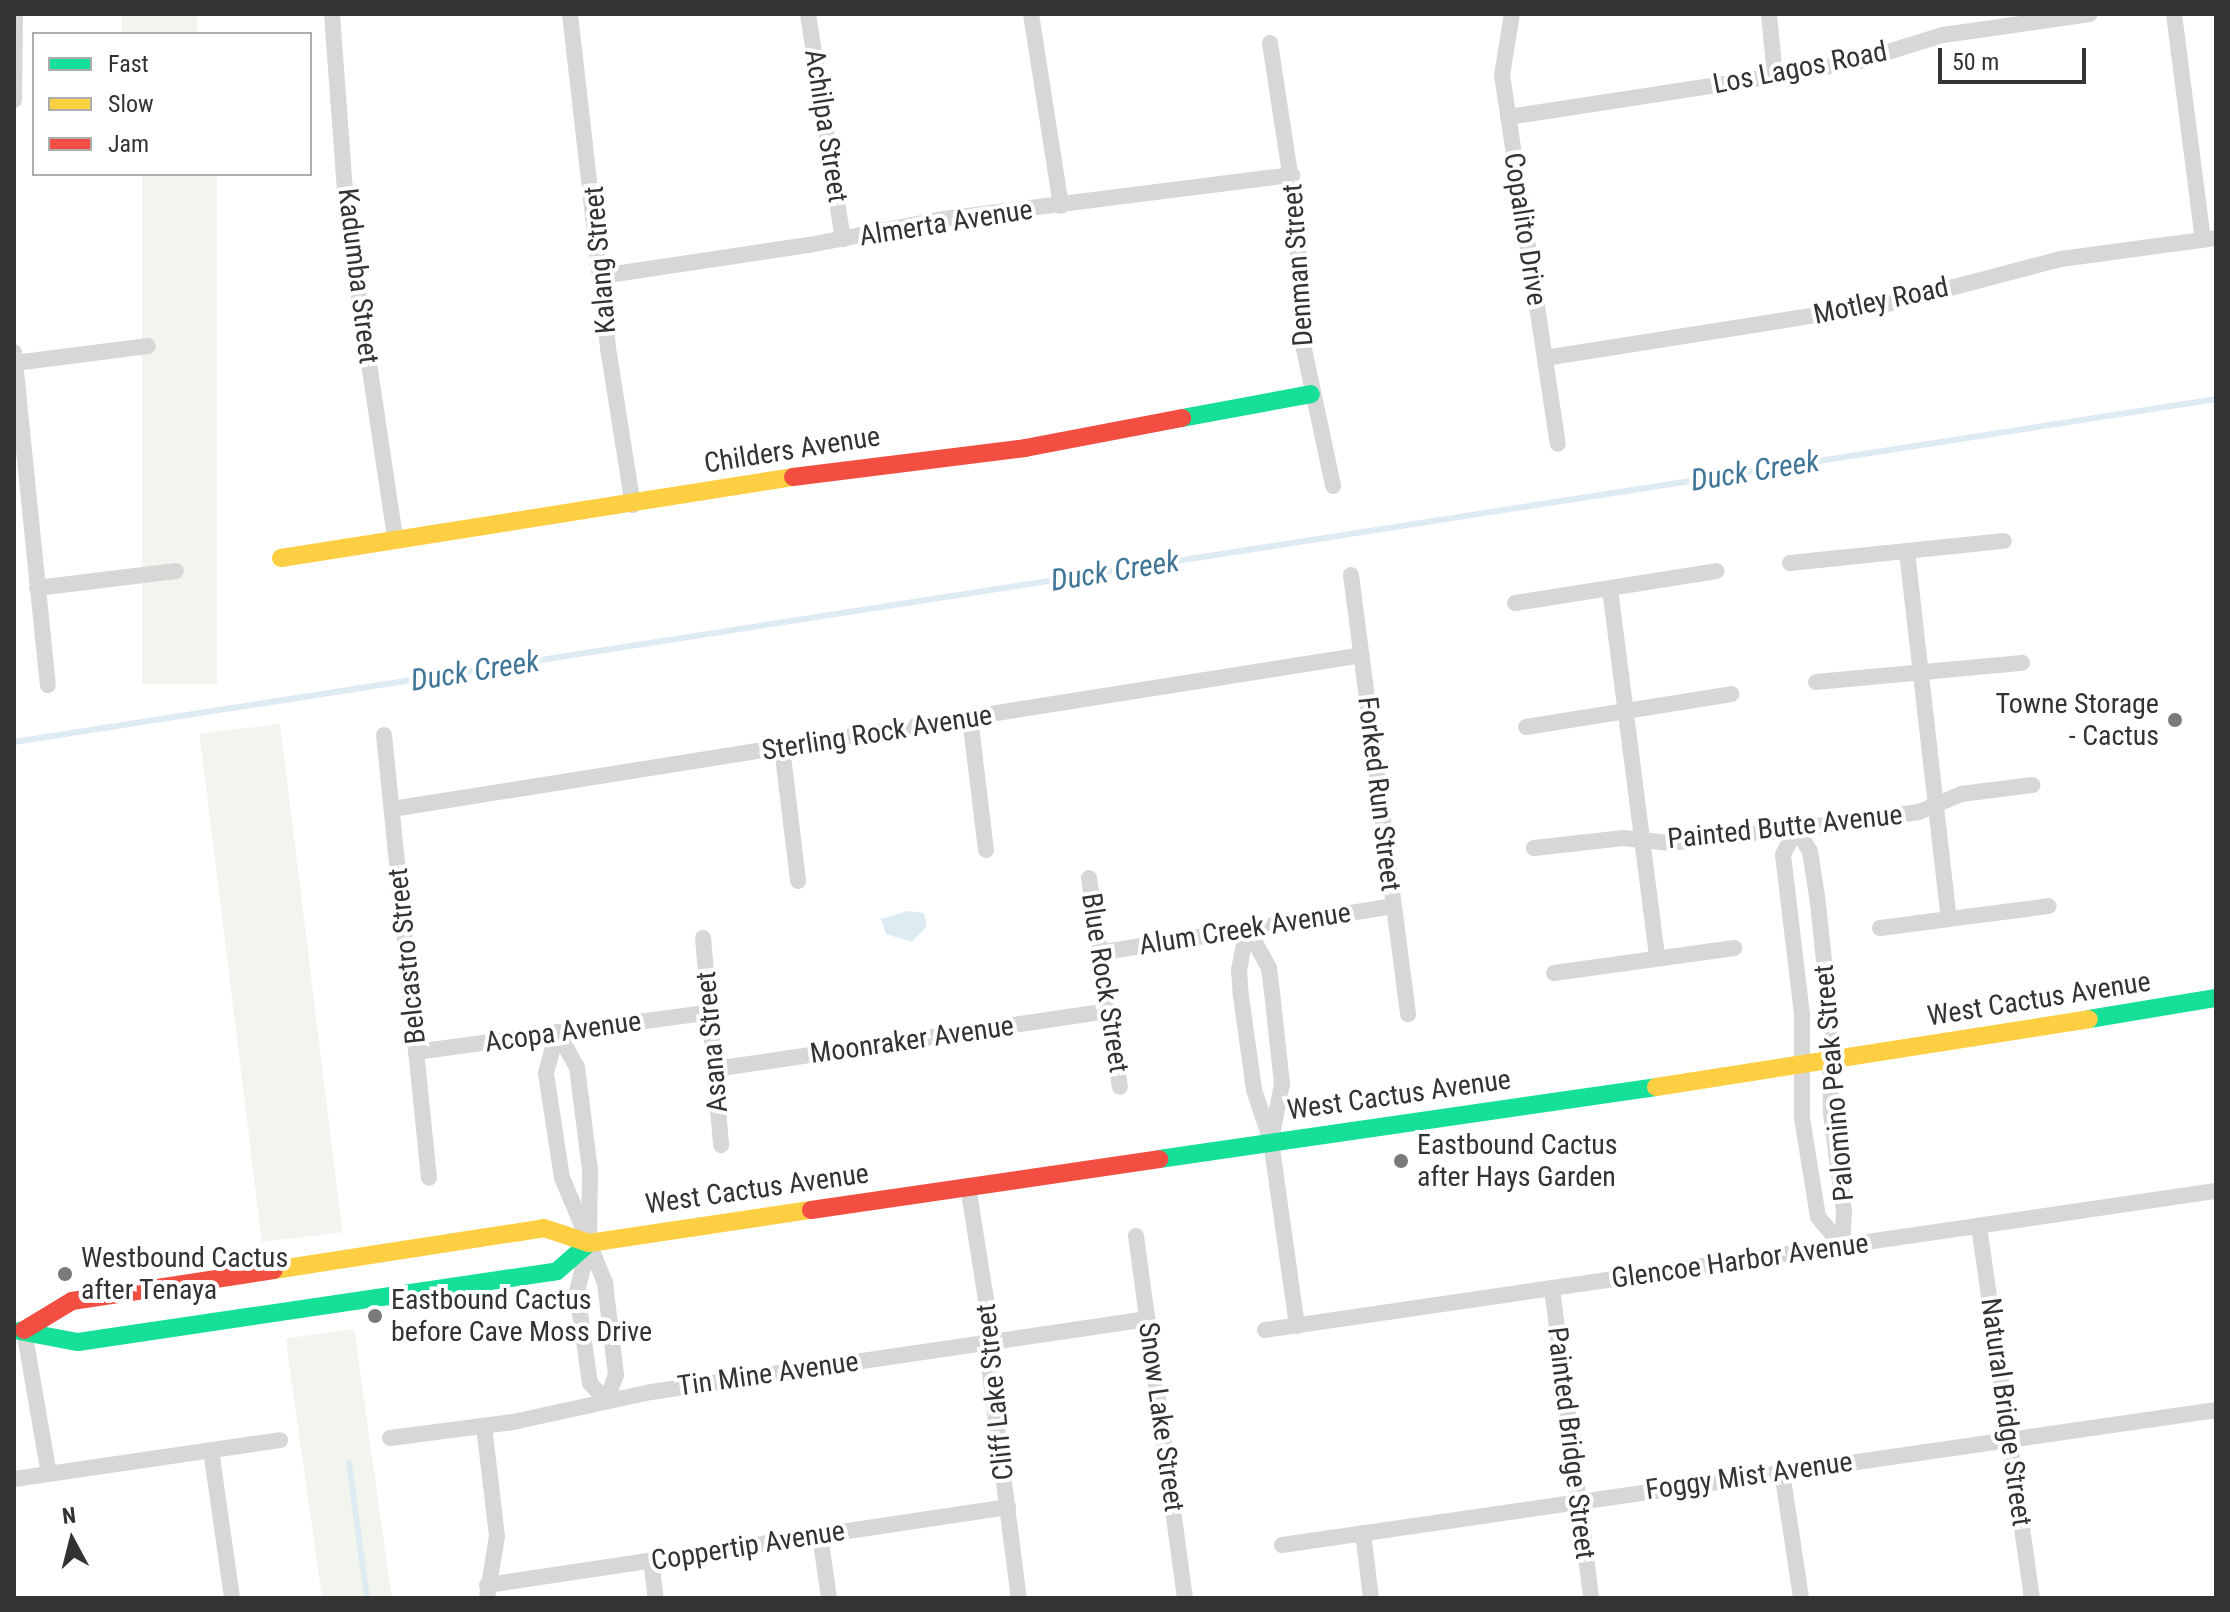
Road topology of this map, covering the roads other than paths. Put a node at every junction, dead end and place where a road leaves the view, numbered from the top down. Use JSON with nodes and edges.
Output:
{"nodes":[{"id":1,"x":15,"y":14,"type":"edge"},
{"id":2,"x":332,"y":14,"type":"edge"},
{"id":3,"x":570,"y":14,"type":"edge"},
{"id":4,"x":808,"y":14,"type":"edge"},
{"id":5,"x":1031,"y":14,"type":"edge"},
{"id":6,"x":1512,"y":14,"type":"edge"},
{"id":7,"x":1769,"y":14,"type":"edge"},
{"id":8,"x":2090,"y":14,"type":"edge"},
{"id":9,"x":2174,"y":14,"type":"edge"},
{"id":10,"x":1270,"y":43,"type":"dead end"},
{"id":11,"x":1775,"y":76,"type":"junction"},
{"id":12,"x":14,"y":100,"type":"edge"},
{"id":13,"x":1508,"y":117,"type":"junction"},
{"id":14,"x":1292,"y":175,"type":"junction"},
{"id":15,"x":1061,"y":206,"type":"junction"},
{"id":16,"x":843,"y":239,"type":"junction"},
{"id":17,"x":2210,"y":239,"type":"edge"},
{"id":18,"x":601,"y":276,"type":"junction"},
{"id":19,"x":148,"y":346,"type":"dead end"},
{"id":20,"x":15,"y":357,"type":"edge"},
{"id":21,"x":1545,"y":358,"type":"junction"},
{"id":22,"x":1311,"y":394,"type":"junction"},
{"id":23,"x":1558,"y":444,"type":"dead end"},
{"id":24,"x":1333,"y":486,"type":"dead end"},
{"id":25,"x":633,"y":505,"type":"junction"},
{"id":26,"x":395,"y":537,"type":"junction"},
{"id":27,"x":2004,"y":541,"type":"dead end"},
{"id":28,"x":1907,"y":552,"type":"junction"},
{"id":29,"x":281,"y":558,"type":"dead end"},
{"id":30,"x":1790,"y":563,"type":"dead end"},
{"id":31,"x":176,"y":571,"type":"dead end"},
{"id":32,"x":1716,"y":571,"type":"dead end"},
{"id":33,"x":1351,"y":575,"type":"dead end"},
{"id":34,"x":37,"y":588,"type":"junction"},
{"id":35,"x":1610,"y":589,"type":"junction"},
{"id":36,"x":1515,"y":603,"type":"dead end"},
{"id":37,"x":1362,"y":655,"type":"junction"},
{"id":38,"x":2022,"y":663,"type":"dead end"},
{"id":39,"x":1922,"y":674,"type":"junction"},
{"id":40,"x":1816,"y":682,"type":"dead end"},
{"id":41,"x":48,"y":685,"type":"dead end"},
{"id":42,"x":1731,"y":694,"type":"dead end"},
{"id":43,"x":1625,"y":712,"type":"junction"},
{"id":44,"x":970,"y":718,"type":"junction"},
{"id":45,"x":1526,"y":727,"type":"dead end"},
{"id":46,"x":384,"y":735,"type":"dead end"},
{"id":47,"x":782,"y":748,"type":"junction"},
{"id":48,"x":2032,"y":785,"type":"dead end"},
{"id":49,"x":1937,"y":804,"type":"junction"},
{"id":50,"x":392,"y":809,"type":"junction"},
{"id":51,"x":1796,"y":829,"type":"junction"},
{"id":52,"x":1641,"y":840,"type":"junction"},
{"id":53,"x":1534,"y":848,"type":"dead end"},
{"id":54,"x":986,"y":850,"type":"dead end"},
{"id":55,"x":1089,"y":878,"type":"dead end"},
{"id":56,"x":798,"y":881,"type":"dead end"},
{"id":57,"x":1393,"y":906,"type":"junction"},
{"id":58,"x":2049,"y":906,"type":"dead end"},
{"id":59,"x":1949,"y":919,"type":"junction"},
{"id":60,"x":1247,"y":928,"type":"junction"},
{"id":61,"x":1880,"y":928,"type":"dead end"},
{"id":62,"x":703,"y":938,"type":"dead end"},
{"id":63,"x":1734,"y":948,"type":"dead end"},
{"id":64,"x":1097,"y":953,"type":"junction"},
{"id":65,"x":1657,"y":958,"type":"junction"},
{"id":66,"x":1554,"y":973,"type":"dead end"},
{"id":67,"x":2216,"y":998,"type":"edge"},
{"id":68,"x":1109,"y":1011,"type":"junction"},
{"id":69,"x":711,"y":1012,"type":"junction"},
{"id":70,"x":1408,"y":1014,"type":"dead end"},
{"id":71,"x":557,"y":1032,"type":"junction"},
{"id":72,"x":416,"y":1052,"type":"junction"},
{"id":73,"x":1827,"y":1061,"type":"junction"},
{"id":74,"x":1804,"y":1065,"type":"junction"},
{"id":75,"x":715,"y":1069,"type":"junction"},
{"id":76,"x":1120,"y":1087,"type":"dead end"},
{"id":77,"x":1271,"y":1141,"type":"junction"},
{"id":78,"x":721,"y":1145,"type":"dead end"},
{"id":79,"x":429,"y":1178,"type":"dead end"},
{"id":80,"x":968,"y":1186,"type":"junction"},
{"id":81,"x":2216,"y":1191,"type":"edge"},
{"id":82,"x":1979,"y":1226,"type":"junction"},
{"id":83,"x":1136,"y":1236,"type":"dead end"},
{"id":84,"x":589,"y":1243,"type":"junction"},
{"id":85,"x":1842,"y":1246,"type":"junction"},
{"id":86,"x":1552,"y":1288,"type":"junction"},
{"id":87,"x":1148,"y":1319,"type":"junction"},
{"id":88,"x":1297,"y":1326,"type":"junction"},
{"id":89,"x":1265,"y":1330,"type":"dead end"},
{"id":90,"x":19,"y":1331,"type":"edge"},
{"id":91,"x":986,"y":1342,"type":"junction"},
{"id":92,"x":606,"y":1401,"type":"junction"},
{"id":93,"x":2216,"y":1410,"type":"edge"},
{"id":94,"x":484,"y":1426,"type":"junction"},
{"id":95,"x":390,"y":1438,"type":"dead end"},
{"id":96,"x":2010,"y":1439,"type":"junction"},
{"id":97,"x":280,"y":1440,"type":"dead end"},
{"id":98,"x":211,"y":1450,"type":"junction"},
{"id":99,"x":1782,"y":1472,"type":"junction"},
{"id":100,"x":49,"y":1474,"type":"junction"},
{"id":101,"x":14,"y":1479,"type":"edge"},
{"id":102,"x":1579,"y":1501,"type":"junction"},
{"id":103,"x":1008,"y":1507,"type":"junction"},
{"id":104,"x":1363,"y":1533,"type":"junction"},
{"id":105,"x":820,"y":1535,"type":"junction"},
{"id":106,"x":1282,"y":1545,"type":"dead end"},
{"id":107,"x":651,"y":1560,"type":"junction"},
{"id":108,"x":487,"y":1592,"type":"edge"},
{"id":109,"x":232,"y":1598,"type":"edge"},
{"id":110,"x":656,"y":1598,"type":"edge"},
{"id":111,"x":829,"y":1598,"type":"edge"},
{"id":112,"x":1019,"y":1598,"type":"edge"},
{"id":113,"x":1185,"y":1598,"type":"edge"},
{"id":114,"x":1371,"y":1598,"type":"edge"},
{"id":115,"x":1591,"y":1598,"type":"edge"},
{"id":116,"x":1801,"y":1598,"type":"edge"},
{"id":117,"x":2032,"y":1598,"type":"edge"}],
"edges":[{"from":1,"to":12,"type":"street"},
{"from":2,"to":26,"type":"street","name":"Kadumba Street"},
{"from":3,"to":18,"type":"street","name":"Kalang Street"},
{"from":4,"to":16,"type":"street","name":"Achilpa Street"},
{"from":5,"to":15,"type":"street"},
{"from":6,"to":13,"type":"street","name":"Copalito Drive"},
{"from":7,"to":11,"type":"street"},
{"from":8,"to":11,"type":"street","name":"Los Lagos Road"},
{"from":9,"to":17,"type":"street"},
{"from":10,"to":14,"type":"street","name":"Denman Street"},
{"from":11,"to":13,"type":"street","name":"Los Lagos Road"},
{"from":13,"to":21,"type":"street","name":"Copalito Drive"},
{"from":14,"to":15,"type":"street","name":"Almerta Avenue"},
{"from":14,"to":22,"type":"street","name":"Denman Street"},
{"from":15,"to":16,"type":"street","name":"Almerta Avenue"},
{"from":16,"to":18,"type":"street","name":"Almerta Avenue"},
{"from":17,"to":21,"type":"street","name":"Motley Road"},
{"from":18,"to":25,"type":"street","name":"Kalang Street"},
{"from":19,"to":20,"type":"street"},
{"from":20,"to":34,"type":"street"},
{"from":21,"to":23,"type":"street","name":"Copalito Drive"},
{"from":22,"to":24,"type":"street","name":"Denman Street"},
{"from":22,"to":25,"type":"main road","name":"Childers Avenue"},
{"from":25,"to":26,"type":"main road","name":"Childers Avenue"},
{"from":26,"to":29,"type":"main road","name":"Childers Avenue"},
{"from":27,"to":28,"type":"street"},
{"from":28,"to":30,"type":"street"},
{"from":28,"to":39,"type":"street"},
{"from":31,"to":34,"type":"street"},
{"from":32,"to":35,"type":"street"},
{"from":33,"to":37,"type":"street","name":"Forked Run Street"},
{"from":34,"to":41,"type":"street"},
{"from":35,"to":36,"type":"street"},
{"from":35,"to":43,"type":"street"},
{"from":37,"to":44,"type":"street","name":"Sterling Rock Avenue"},
{"from":37,"to":57,"type":"street","name":"Forked Run Street"},
{"from":38,"to":39,"type":"street"},
{"from":39,"to":40,"type":"street"},
{"from":39,"to":49,"type":"street"},
{"from":42,"to":43,"type":"street"},
{"from":43,"to":45,"type":"street"},
{"from":43,"to":52,"type":"street"},
{"from":44,"to":47,"type":"street","name":"Sterling Rock Avenue"},
{"from":44,"to":54,"type":"street"},
{"from":46,"to":50,"type":"street","name":"Belcastro Street"},
{"from":47,"to":50,"type":"street","name":"Sterling Rock Avenue"},
{"from":47,"to":56,"type":"street"},
{"from":48,"to":49,"type":"street","name":"Painted Butte Avenue"},
{"from":49,"to":51,"type":"street","name":"Painted Butte Avenue"},
{"from":49,"to":59,"type":"street"},
{"from":50,"to":72,"type":"street","name":"Belcastro Street"},
{"from":51,"to":52,"type":"street","name":"Painted Butte Avenue"},
{"from":51,"to":73,"type":"street","name":"Palomino Peak Street"},
{"from":51,"to":74,"type":"street","name":"Palomino Peak Street"},
{"from":52,"to":53,"type":"street","name":"Painted Butte Avenue"},
{"from":52,"to":65,"type":"street"},
{"from":55,"to":64,"type":"street","name":"Blue Rock Street"},
{"from":57,"to":60,"type":"street","name":"Alum Creek Avenue"},
{"from":57,"to":70,"type":"street","name":"Forked Run Street"},
{"from":58,"to":59,"type":"street"},
{"from":59,"to":61,"type":"street"},
{"from":60,"to":64,"type":"street","name":"Alum Creek Avenue"},
{"from":60,"to":77,"type":"street"},
{"from":60,"to":77,"type":"street"},
{"from":62,"to":69,"type":"street","name":"Asana Street"},
{"from":63,"to":65,"type":"street"},
{"from":64,"to":68,"type":"street","name":"Blue Rock Street"},
{"from":65,"to":66,"type":"street"},
{"from":67,"to":73,"type":"main road","name":"West Cactus Avenue"},
{"from":68,"to":75,"type":"street","name":"Moonraker Avenue"},
{"from":68,"to":76,"type":"street","name":"Blue Rock Street"},
{"from":69,"to":71,"type":"street","name":"Acopa Avenue"},
{"from":69,"to":75,"type":"street","name":"Asana Street"},
{"from":71,"to":72,"type":"street","name":"Acopa Avenue"},
{"from":71,"to":84,"type":"street"},
{"from":71,"to":84,"type":"street"},
{"from":72,"to":79,"type":"street","name":"Belcastro Street"},
{"from":73,"to":74,"type":"main road","name":"West Cactus Avenue"},
{"from":73,"to":85,"type":"street","name":"Palomino Peak Street"},
{"from":74,"to":77,"type":"main road","name":"West Cactus Avenue"},
{"from":74,"to":85,"type":"street","name":"Palomino Peak Street"},
{"from":75,"to":78,"type":"street","name":"Asana Street"},
{"from":77,"to":80,"type":"main road","name":"West Cactus Avenue"},
{"from":77,"to":88,"type":"street"},
{"from":80,"to":84,"type":"main road","name":"West Cactus Avenue"},
{"from":80,"to":91,"type":"street","name":"Cliff Lake Street"},
{"from":81,"to":82,"type":"street","name":"Glencoe Harbor Avenue"},
{"from":82,"to":85,"type":"street","name":"Glencoe Harbor Avenue"},
{"from":82,"to":96,"type":"street","name":"Natural Bridge Street"},
{"from":83,"to":87,"type":"street","name":"Snow Lake Street"},
{"from":84,"to":90,"type":"main road","name":"West Cactus Avenue"},
{"from":84,"to":90,"type":"main road"},
{"from":84,"to":92,"type":"street"},
{"from":84,"to":92,"type":"street"},
{"from":85,"to":86,"type":"street","name":"Glencoe Harbor Avenue"},
{"from":86,"to":88,"type":"street","name":"Glencoe Harbor Avenue"},
{"from":86,"to":102,"type":"street","name":"Painted Bridge Street"},
{"from":87,"to":91,"type":"street","name":"Tin Mine Avenue"},
{"from":87,"to":113,"type":"street","name":"Snow Lake Street"},
{"from":88,"to":89,"type":"street","name":"Glencoe Harbor Avenue"},
{"from":90,"to":100,"type":"street"},
{"from":91,"to":92,"type":"street","name":"Tin Mine Avenue"},
{"from":91,"to":103,"type":"street","name":"Cliff Lake Street"},
{"from":92,"to":94,"type":"street","name":"Tin Mine Avenue"},
{"from":93,"to":96,"type":"street","name":"Foggy Mist Avenue"},
{"from":94,"to":95,"type":"street","name":"Tin Mine Avenue"},
{"from":94,"to":108,"type":"street"},
{"from":96,"to":99,"type":"street","name":"Foggy Mist Avenue"},
{"from":96,"to":117,"type":"street","name":"Natural Bridge Street"},
{"from":97,"to":98,"type":"street"},
{"from":98,"to":100,"type":"street"},
{"from":98,"to":109,"type":"street"},
{"from":99,"to":102,"type":"street","name":"Foggy Mist Avenue"},
{"from":99,"to":116,"type":"street"},
{"from":100,"to":101,"type":"street"},
{"from":102,"to":104,"type":"street","name":"Foggy Mist Avenue"},
{"from":102,"to":115,"type":"street","name":"Painted Bridge Street"},
{"from":103,"to":105,"type":"street","name":"Coppertip Avenue"},
{"from":103,"to":112,"type":"street","name":"Cliff Lake Street"},
{"from":104,"to":106,"type":"street","name":"Foggy Mist Avenue"},
{"from":104,"to":114,"type":"street"},
{"from":105,"to":107,"type":"street","name":"Coppertip Avenue"},
{"from":105,"to":111,"type":"street"},
{"from":107,"to":108,"type":"street","name":"Coppertip Avenue"},
{"from":107,"to":110,"type":"street"}]}
